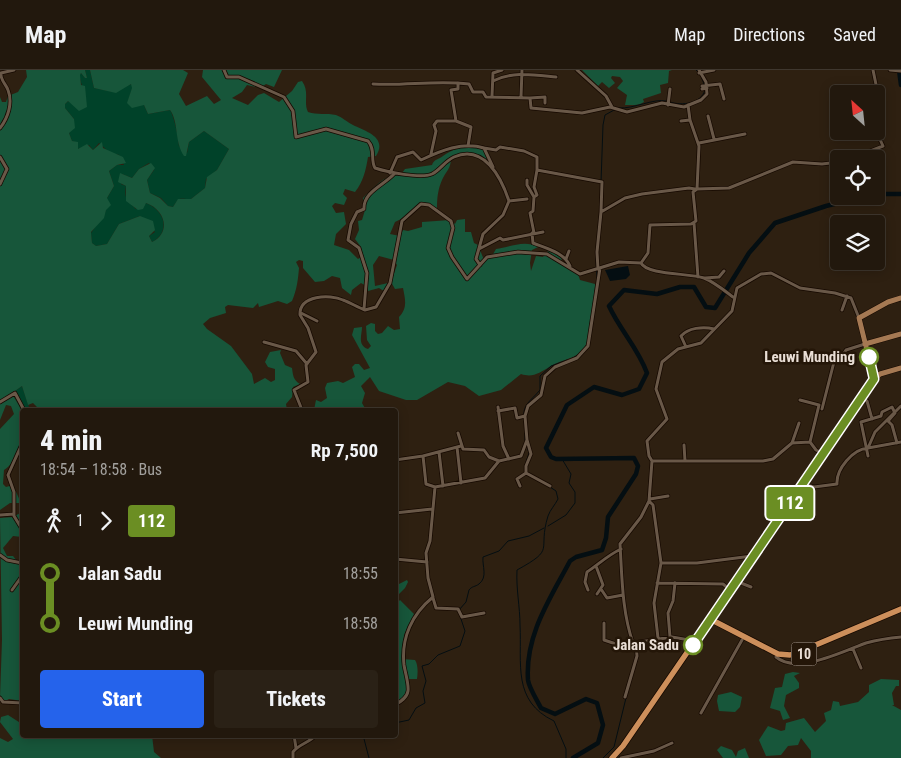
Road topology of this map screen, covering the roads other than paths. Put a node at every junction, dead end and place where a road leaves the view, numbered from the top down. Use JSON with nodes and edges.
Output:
{"nodes":[{"id":1,"x":7,"y":70,"type":"edge"},
{"id":2,"x":14,"y":70,"type":"edge"},
{"id":3,"x":224,"y":70,"type":"edge"},
{"id":4,"x":502,"y":70,"type":"edge"},
{"id":5,"x":542,"y":70,"type":"edge"},
{"id":6,"x":577,"y":70,"type":"edge"},
{"id":7,"x":714,"y":70,"type":"edge"},
{"id":8,"x":873,"y":70,"type":"edge"},
{"id":9,"x":891,"y":70,"type":"edge"},
{"id":10,"x":901,"y":71,"type":"edge"},
{"id":11,"x":522,"y":72,"type":"edge"},
{"id":12,"x":700,"y":72,"type":"edge"},
{"id":13,"x":0,"y":73,"type":"edge"},
{"id":14,"x":542,"y":75,"type":"junction"},
{"id":15,"x":556,"y":77,"type":"dead end"},
{"id":16,"x":493,"y":81,"type":"junction"},
{"id":17,"x":458,"y":83,"type":"junction"},
{"id":18,"x":373,"y":84,"type":"dead end"},
{"id":19,"x":704,"y":87,"type":"junction"},
{"id":20,"x":670,"y":88,"type":"dead end"},
{"id":21,"x":492,"y":96,"type":"junction"},
{"id":22,"x":521,"y":97,"type":"junction"},
{"id":23,"x":530,"y":98,"type":"junction"},
{"id":24,"x":724,"y":100,"type":"dead end"},
{"id":25,"x":545,"y":103,"type":"dead end"},
{"id":26,"x":669,"y":103,"type":"junction"},
{"id":27,"x":688,"y":105,"type":"junction"},
{"id":28,"x":614,"y":109,"type":"junction"},
{"id":29,"x":708,"y":116,"type":"dead end"},
{"id":30,"x":690,"y":120,"type":"junction"},
{"id":31,"x":456,"y":121,"type":"junction"},
{"id":32,"x":682,"y":121,"type":"dead end"},
{"id":33,"x":0,"y":128,"type":"edge"},
{"id":34,"x":745,"y":134,"type":"dead end"},
{"id":35,"x":714,"y":140,"type":"junction"},
{"id":36,"x":699,"y":143,"type":"junction"},
{"id":37,"x":468,"y":146,"type":"junction"},
{"id":38,"x":484,"y":148,"type":"junction"},
{"id":39,"x":873,"y":150,"type":"edge"},
{"id":40,"x":431,"y":154,"type":"junction"},
{"id":41,"x":0,"y":157,"type":"edge"},
{"id":42,"x":830,"y":164,"type":"edge"},
{"id":43,"x":494,"y":167,"type":"junction"},
{"id":44,"x":537,"y":170,"type":"junction"},
{"id":45,"x":392,"y":173,"type":"junction"},
{"id":46,"x":527,"y":180,"type":"dead end"},
{"id":47,"x":0,"y":184,"type":"edge"},
{"id":48,"x":696,"y":190,"type":"junction"},
{"id":49,"x":534,"y":197,"type":"junction"},
{"id":50,"x":528,"y":199,"type":"dead end"},
{"id":51,"x":509,"y":201,"type":"junction"},
{"id":52,"x":601,"y":212,"type":"junction"},
{"id":53,"x":694,"y":223,"type":"junction"},
{"id":54,"x":544,"y":232,"type":"dead end"},
{"id":55,"x":533,"y":233,"type":"junction"},
{"id":56,"x":479,"y":248,"type":"junction"},
{"id":57,"x":569,"y":251,"type":"dead end"},
{"id":58,"x":566,"y":259,"type":"junction"},
{"id":59,"x":641,"y":263,"type":"junction"},
{"id":60,"x":480,"y":265,"type":"junction"},
{"id":61,"x":570,"y":267,"type":"junction"},
{"id":62,"x":597,"y":269,"type":"junction"},
{"id":63,"x":724,"y":271,"type":"dead end"},
{"id":64,"x":698,"y":277,"type":"junction"},
{"id":65,"x":704,"y":278,"type":"junction"},
{"id":66,"x":847,"y":296,"type":"junction"},
{"id":67,"x":734,"y":298,"type":"junction"},
{"id":68,"x":901,"y":298,"type":"edge"},
{"id":69,"x":364,"y":309,"type":"junction"},
{"id":70,"x":842,"y":310,"type":"dead end"},
{"id":71,"x":300,"y":312,"type":"junction"},
{"id":72,"x":858,"y":318,"type":"junction"},
{"id":73,"x":316,"y":321,"type":"dead end"},
{"id":74,"x":714,"y":329,"type":"junction"},
{"id":75,"x":901,"y":334,"type":"edge"},
{"id":76,"x":264,"y":342,"type":"dead end"},
{"id":77,"x":865,"y":344,"type":"junction"},
{"id":78,"x":686,"y":347,"type":"junction"},
{"id":79,"x":825,"y":357,"type":"dead end"},
{"id":80,"x":835,"y":358,"type":"junction"},
{"id":81,"x":307,"y":364,"type":"junction"},
{"id":82,"x":901,"y":368,"type":"edge"},
{"id":83,"x":874,"y":379,"type":"junction"},
{"id":84,"x":862,"y":398,"type":"junction"},
{"id":85,"x":800,"y":400,"type":"dead end"},
{"id":86,"x":0,"y":402,"type":"edge"},
{"id":87,"x":901,"y":406,"type":"edge"},
{"id":88,"x":23,"y":408,"type":"edge"},
{"id":89,"x":301,"y":408,"type":"edge"},
{"id":90,"x":822,"y":409,"type":"dead end"},
{"id":91,"x":894,"y":412,"type":"junction"},
{"id":92,"x":524,"y":416,"type":"junction"},
{"id":93,"x":872,"y":419,"type":"junction"},
{"id":94,"x":799,"y":423,"type":"dead end"},
{"id":95,"x":458,"y":433,"type":"dead end"},
{"id":96,"x":526,"y":441,"type":"junction"},
{"id":97,"x":792,"y":442,"type":"junction"},
{"id":98,"x":810,"y":442,"type":"junction"},
{"id":99,"x":899,"y":443,"type":"edge"},
{"id":100,"x":684,"y":445,"type":"dead end"},
{"id":101,"x":462,"y":446,"type":"junction"},
{"id":102,"x":457,"y":447,"type":"junction"},
{"id":103,"x":868,"y":447,"type":"junction"},
{"id":104,"x":20,"y":448,"type":"edge"},
{"id":105,"x":439,"y":452,"type":"junction"},
{"id":106,"x":824,"y":454,"type":"junction"},
{"id":107,"x":423,"y":456,"type":"junction"},
{"id":108,"x":868,"y":456,"type":"dead end"},
{"id":109,"x":398,"y":460,"type":"edge"},
{"id":110,"x":510,"y":460,"type":"junction"},
{"id":111,"x":499,"y":461,"type":"junction"},
{"id":112,"x":652,"y":461,"type":"junction"},
{"id":113,"x":685,"y":461,"type":"junction"},
{"id":114,"x":525,"y":473,"type":"junction"},
{"id":115,"x":461,"y":483,"type":"junction"},
{"id":116,"x":803,"y":484,"type":"junction"},
{"id":117,"x":444,"y":486,"type":"junction"},
{"id":118,"x":520,"y":486,"type":"dead end"},
{"id":119,"x":550,"y":486,"type":"dead end"},
{"id":120,"x":435,"y":487,"type":"junction"},
{"id":121,"x":668,"y":496,"type":"dead end"},
{"id":122,"x":650,"y":500,"type":"junction"},
{"id":123,"x":432,"y":509,"type":"junction"},
{"id":124,"x":14,"y":514,"type":"junction"},
{"id":125,"x":398,"y":514,"type":"edge"},
{"id":126,"x":0,"y":515,"type":"edge"},
{"id":127,"x":20,"y":525,"type":"edge"},
{"id":128,"x":620,"y":549,"type":"junction"},
{"id":129,"x":0,"y":555,"type":"edge"},
{"id":130,"x":752,"y":556,"type":"junction"},
{"id":131,"x":398,"y":560,"type":"edge"},
{"id":132,"x":427,"y":562,"type":"junction"},
{"id":133,"x":20,"y":563,"type":"edge"},
{"id":134,"x":661,"y":563,"type":"junction"},
{"id":135,"x":596,"y":566,"type":"junction"},
{"id":136,"x":20,"y":579,"type":"edge"},
{"id":137,"x":735,"y":581,"type":"junction"},
{"id":138,"x":657,"y":583,"type":"junction"},
{"id":139,"x":675,"y":584,"type":"junction"},
{"id":140,"x":751,"y":587,"type":"dead end"},
{"id":141,"x":602,"y":589,"type":"junction"},
{"id":142,"x":729,"y":589,"type":"junction"},
{"id":143,"x":12,"y":590,"type":"dead end"},
{"id":144,"x":588,"y":590,"type":"dead end"},
{"id":145,"x":597,"y":594,"type":"dead end"},
{"id":146,"x":623,"y":595,"type":"junction"},
{"id":147,"x":433,"y":597,"type":"junction"},
{"id":148,"x":901,"y":611,"type":"edge"},
{"id":149,"x":484,"y":612,"type":"dead end"},
{"id":150,"x":709,"y":620,"type":"junction"},
{"id":151,"x":604,"y":623,"type":"dead end"},
{"id":152,"x":670,"y":637,"type":"junction"},
{"id":153,"x":901,"y":637,"type":"edge"},
{"id":154,"x":658,"y":638,"type":"junction"},
{"id":155,"x":742,"y":640,"type":"junction"},
{"id":156,"x":695,"y":641,"type":"junction"},
{"id":157,"x":634,"y":643,"type":"junction"},
{"id":158,"x":853,"y":649,"type":"junction"},
{"id":159,"x":776,"y":657,"type":"junction"},
{"id":160,"x":861,"y":668,"type":"dead end"},
{"id":161,"x":625,"y":697,"type":"dead end"},
{"id":162,"x":0,"y":698,"type":"edge"},
{"id":163,"x":398,"y":702,"type":"edge"},
{"id":164,"x":20,"y":703,"type":"edge"},
{"id":165,"x":701,"y":713,"type":"dead end"},
{"id":166,"x":294,"y":738,"type":"edge"},
{"id":167,"x":313,"y":738,"type":"edge"},
{"id":168,"x":672,"y":744,"type":"dead end"},
{"id":169,"x":296,"y":748,"type":"junction"},
{"id":170,"x":616,"y":757,"type":"edge"},
{"id":171,"x":627,"y":757,"type":"edge"},
{"id":172,"x":293,"y":758,"type":"edge"}],
"edges":[{"from":1,"to":2,"type":"street"},
{"from":1,"to":13,"type":"street"},
{"from":3,"to":45,"type":"street"},
{"from":4,"to":16,"type":"street"},
{"from":5,"to":14,"type":"street"},
{"from":6,"to":28,"type":"street"},
{"from":7,"to":12,"type":"street"},
{"from":8,"to":39,"type":"street"},
{"from":9,"to":10,"type":"street"},
{"from":11,"to":14,"type":"street"},
{"from":11,"to":16,"type":"street"},
{"from":11,"to":22,"type":"street"},
{"from":12,"to":19,"type":"street"},
{"from":13,"to":33,"type":"street"},
{"from":14,"to":15,"type":"street"},
{"from":16,"to":21,"type":"street"},
{"from":17,"to":18,"type":"street"},
{"from":17,"to":21,"type":"street"},
{"from":17,"to":31,"type":"street"},
{"from":19,"to":24,"type":"street"},
{"from":19,"to":27,"type":"street"},
{"from":20,"to":26,"type":"street"},
{"from":21,"to":22,"type":"street"},
{"from":22,"to":23,"type":"street"},
{"from":23,"to":25,"type":"street"},
{"from":23,"to":28,"type":"street"},
{"from":26,"to":27,"type":"street"},
{"from":26,"to":28,"type":"street"},
{"from":27,"to":30,"type":"street"},
{"from":29,"to":35,"type":"street"},
{"from":30,"to":32,"type":"street"},
{"from":30,"to":36,"type":"street"},
{"from":31,"to":37,"type":"street"},
{"from":31,"to":40,"type":"street"},
{"from":34,"to":35,"type":"street"},
{"from":35,"to":36,"type":"street"},
{"from":36,"to":48,"type":"street"},
{"from":37,"to":38,"type":"street"},
{"from":37,"to":40,"type":"street"},
{"from":38,"to":43,"type":"street"},
{"from":38,"to":44,"type":"street"},
{"from":40,"to":45,"type":"street"},
{"from":41,"to":47,"type":"street"},
{"from":42,"to":48,"type":"street"},
{"from":43,"to":45,"type":"street"},
{"from":43,"to":51,"type":"street"},
{"from":44,"to":49,"type":"street"},
{"from":44,"to":52,"type":"street"},
{"from":45,"to":69,"type":"street"},
{"from":46,"to":49,"type":"street"},
{"from":48,"to":52,"type":"street"},
{"from":48,"to":53,"type":"street"},
{"from":49,"to":55,"type":"street"},
{"from":50,"to":51,"type":"street"},
{"from":51,"to":56,"type":"street"},
{"from":52,"to":62,"type":"street"},
{"from":53,"to":59,"type":"street"},
{"from":53,"to":64,"type":"street"},
{"from":54,"to":55,"type":"street"},
{"from":55,"to":56,"type":"street"},
{"from":55,"to":58,"type":"street"},
{"from":56,"to":60,"type":"street"},
{"from":57,"to":58,"type":"street"},
{"from":58,"to":61,"type":"street"},
{"from":59,"to":62,"type":"street"},
{"from":59,"to":64,"type":"street"},
{"from":60,"to":61,"type":"street"},
{"from":60,"to":69,"type":"street"},
{"from":61,"to":62,"type":"street"},
{"from":62,"to":92,"type":"street"},
{"from":63,"to":65,"type":"street"},
{"from":64,"to":65,"type":"street"},
{"from":65,"to":67,"type":"street"},
{"from":66,"to":67,"type":"street"},
{"from":66,"to":70,"type":"street"},
{"from":66,"to":72,"type":"street"},
{"from":67,"to":74,"type":"street"},
{"from":68,"to":72,"type":"main road"},
{"from":69,"to":71,"type":"street"},
{"from":71,"to":73,"type":"street"},
{"from":71,"to":81,"type":"street"},
{"from":72,"to":77,"type":"main road"},
{"from":74,"to":78,"type":"street"},
{"from":74,"to":78,"type":"street"},
{"from":75,"to":77,"type":"main road"},
{"from":76,"to":81,"type":"street"},
{"from":77,"to":80,"type":"street"},
{"from":77,"to":83,"type":"main road"},
{"from":78,"to":112,"type":"street"},
{"from":79,"to":80,"type":"street"},
{"from":80,"to":90,"type":"street"},
{"from":81,"to":89,"type":"street"},
{"from":82,"to":83,"type":"main road"},
{"from":83,"to":84,"type":"main road"},
{"from":84,"to":93,"type":"street"},
{"from":84,"to":106,"type":"main road"},
{"from":85,"to":98,"type":"street"},
{"from":86,"to":88,"type":"street"},
{"from":87,"to":91,"type":"street"},
{"from":91,"to":93,"type":"street"},
{"from":91,"to":99,"type":"street"},
{"from":91,"to":103,"type":"street"},
{"from":92,"to":96,"type":"street"},
{"from":92,"to":110,"type":"street"},
{"from":93,"to":103,"type":"street"},
{"from":94,"to":97,"type":"street"},
{"from":95,"to":101,"type":"street"},
{"from":96,"to":110,"type":"street"},
{"from":96,"to":114,"type":"street"},
{"from":97,"to":98,"type":"street"},
{"from":97,"to":113,"type":"street"},
{"from":98,"to":106,"type":"street"},
{"from":99,"to":103,"type":"street"},
{"from":100,"to":113,"type":"street"},
{"from":101,"to":102,"type":"street"},
{"from":101,"to":111,"type":"street"},
{"from":102,"to":105,"type":"street"},
{"from":102,"to":115,"type":"street"},
{"from":103,"to":108,"type":"street"},
{"from":103,"to":116,"type":"street"},
{"from":104,"to":124,"type":"street"},
{"from":105,"to":107,"type":"street"},
{"from":105,"to":117,"type":"street"},
{"from":106,"to":116,"type":"main road"},
{"from":107,"to":109,"type":"street"},
{"from":107,"to":120,"type":"street"},
{"from":110,"to":111,"type":"street"},
{"from":111,"to":115,"type":"street"},
{"from":112,"to":113,"type":"street"},
{"from":112,"to":122,"type":"street"},
{"from":114,"to":118,"type":"street"},
{"from":114,"to":119,"type":"street"},
{"from":115,"to":117,"type":"street"},
{"from":116,"to":130,"type":"main road"},
{"from":117,"to":120,"type":"street"},
{"from":120,"to":123,"type":"street"},
{"from":121,"to":122,"type":"street"},
{"from":122,"to":128,"type":"street"},
{"from":122,"to":134,"type":"street"},
{"from":123,"to":125,"type":"street"},
{"from":123,"to":132,"type":"street"},
{"from":124,"to":126,"type":"street"},
{"from":124,"to":127,"type":"street"},
{"from":128,"to":135,"type":"street"},
{"from":128,"to":146,"type":"street"},
{"from":129,"to":133,"type":"street"},
{"from":130,"to":134,"type":"street"},
{"from":130,"to":137,"type":"main road"},
{"from":131,"to":132,"type":"street"},
{"from":132,"to":147,"type":"street"},
{"from":134,"to":138,"type":"street"},
{"from":135,"to":141,"type":"street"},
{"from":135,"to":144,"type":"street"},
{"from":136,"to":143,"type":"street"},
{"from":137,"to":140,"type":"street"},
{"from":137,"to":142,"type":"main road"},
{"from":138,"to":139,"type":"street"},
{"from":138,"to":154,"type":"street"},
{"from":139,"to":142,"type":"street"},
{"from":139,"to":152,"type":"street"},
{"from":141,"to":145,"type":"street"},
{"from":141,"to":146,"type":"street"},
{"from":142,"to":150,"type":"main road"},
{"from":146,"to":157,"type":"street"},
{"from":147,"to":149,"type":"street"},
{"from":147,"to":163,"type":"street"},
{"from":148,"to":150,"type":"highway","number":"10"},
{"from":148,"to":159,"type":"highway","number":"10"},
{"from":150,"to":155,"type":"highway","number":"10"},
{"from":150,"to":156,"type":"highway"},
{"from":151,"to":157,"type":"street"},
{"from":152,"to":154,"type":"street"},
{"from":152,"to":156,"type":"street"},
{"from":153,"to":158,"type":"street"},
{"from":154,"to":157,"type":"street"},
{"from":155,"to":159,"type":"highway","number":"10"},
{"from":155,"to":165,"type":"street"},
{"from":156,"to":170,"type":"highway"},
{"from":157,"to":161,"type":"street"},
{"from":158,"to":159,"type":"street"},
{"from":158,"to":160,"type":"street"},
{"from":162,"to":164,"type":"street"},
{"from":166,"to":169,"type":"street"},
{"from":167,"to":169,"type":"street"},
{"from":168,"to":171,"type":"street"},
{"from":169,"to":172,"type":"street"},
{"from":170,"to":171,"type":"street"}]}
